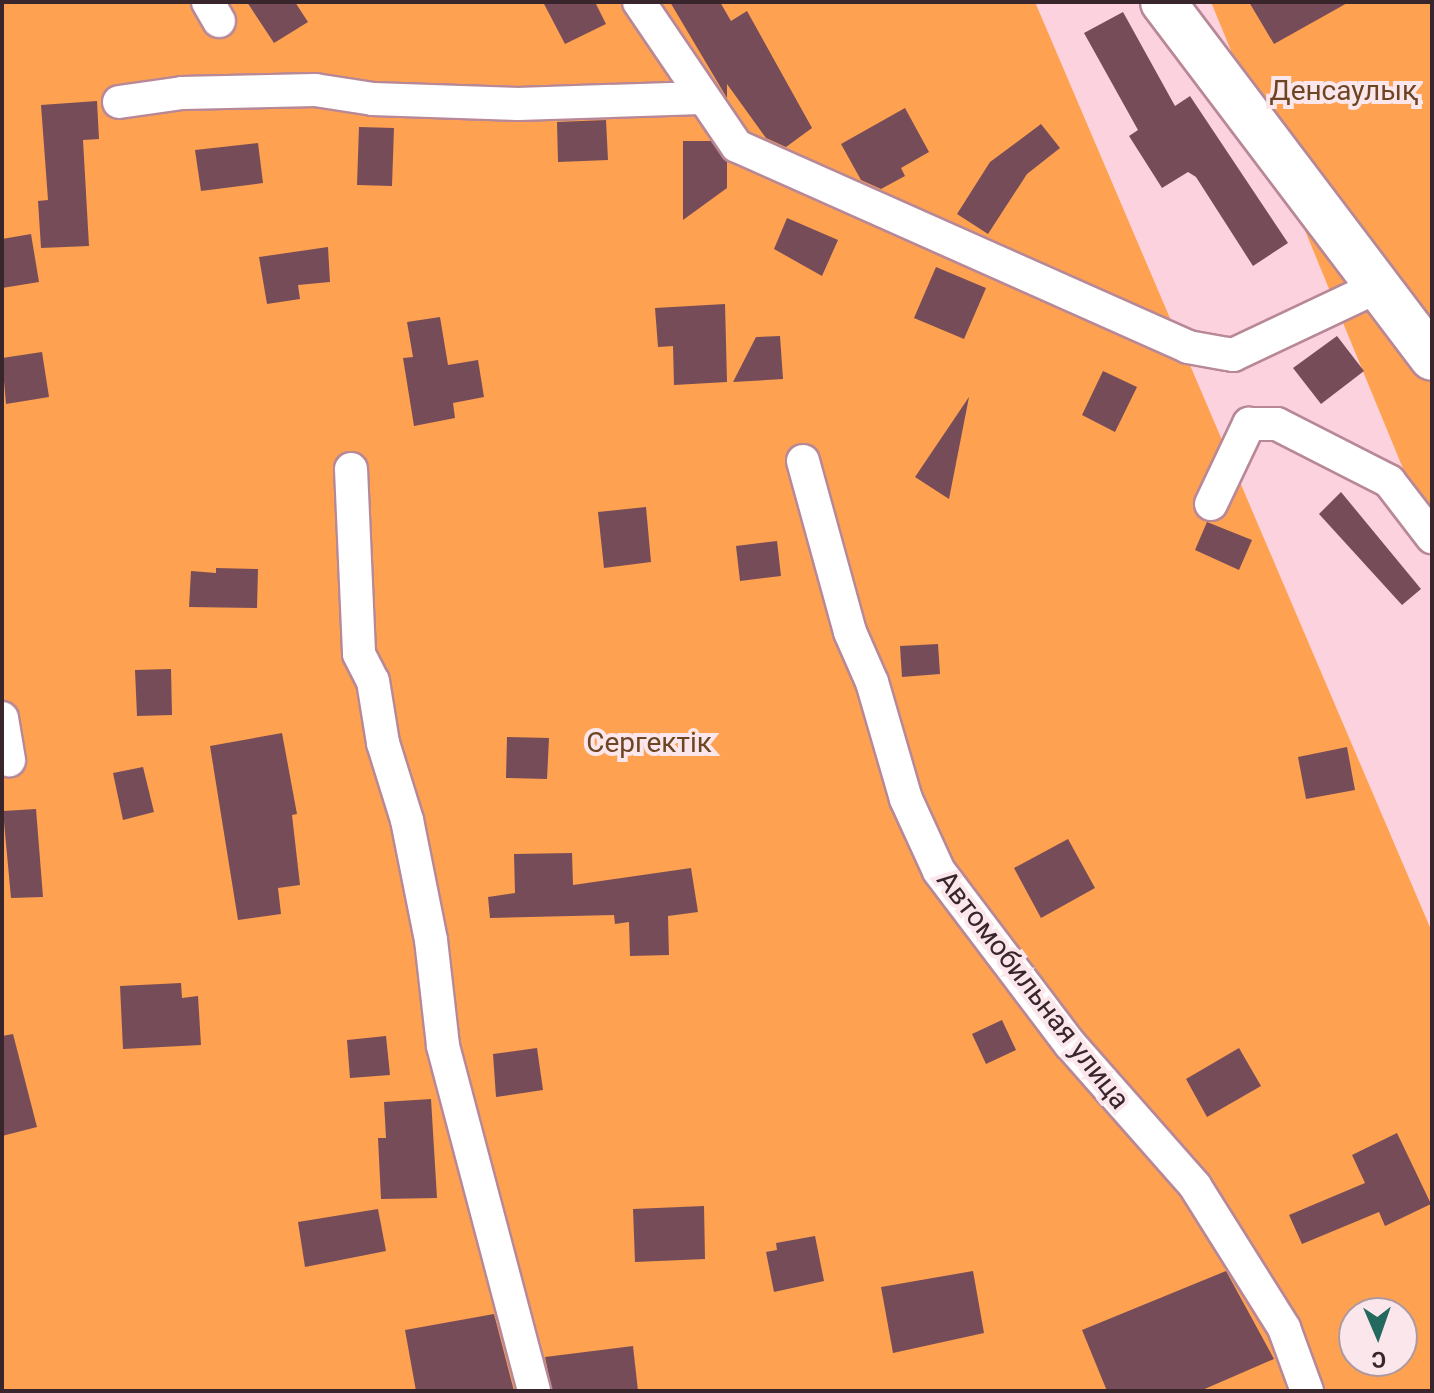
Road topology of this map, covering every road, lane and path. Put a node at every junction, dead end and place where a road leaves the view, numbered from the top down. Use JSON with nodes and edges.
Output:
{"nodes":[{"id":1,"x":639,"y":2,"type":"edge"},
{"id":2,"x":1163,"y":2,"type":"edge"},
{"id":3,"x":701,"y":98,"type":"junction"},
{"id":4,"x":119,"y":102,"type":"dead end"},
{"id":5,"x":1379,"y":286,"type":"junction"},
{"id":6,"x":1432,"y":358,"type":"edge"},
{"id":7,"x":803,"y":461,"type":"dead end"},
{"id":8,"x":351,"y":469,"type":"dead end"},
{"id":9,"x":1211,"y":504,"type":"dead end"},
{"id":10,"x":1432,"y":537,"type":"edge"},
{"id":11,"x":2,"y":718,"type":"edge"},
{"id":12,"x":9,"y":760,"type":"dead end"},
{"id":13,"x":534,"y":1391,"type":"edge"},
{"id":14,"x":1307,"y":1391,"type":"edge"}],
"edges":[{"from":1,"to":3,"type":"street"},
{"from":2,"to":5,"type":"street"},
{"from":3,"to":4,"type":"street"},
{"from":3,"to":5,"type":"street"},
{"from":5,"to":6,"type":"street"},
{"from":7,"to":14,"type":"street","name":"Автомобильная улица"},
{"from":8,"to":13,"type":"street"},
{"from":9,"to":10,"type":"street"},
{"from":11,"to":12,"type":"street"}]}
